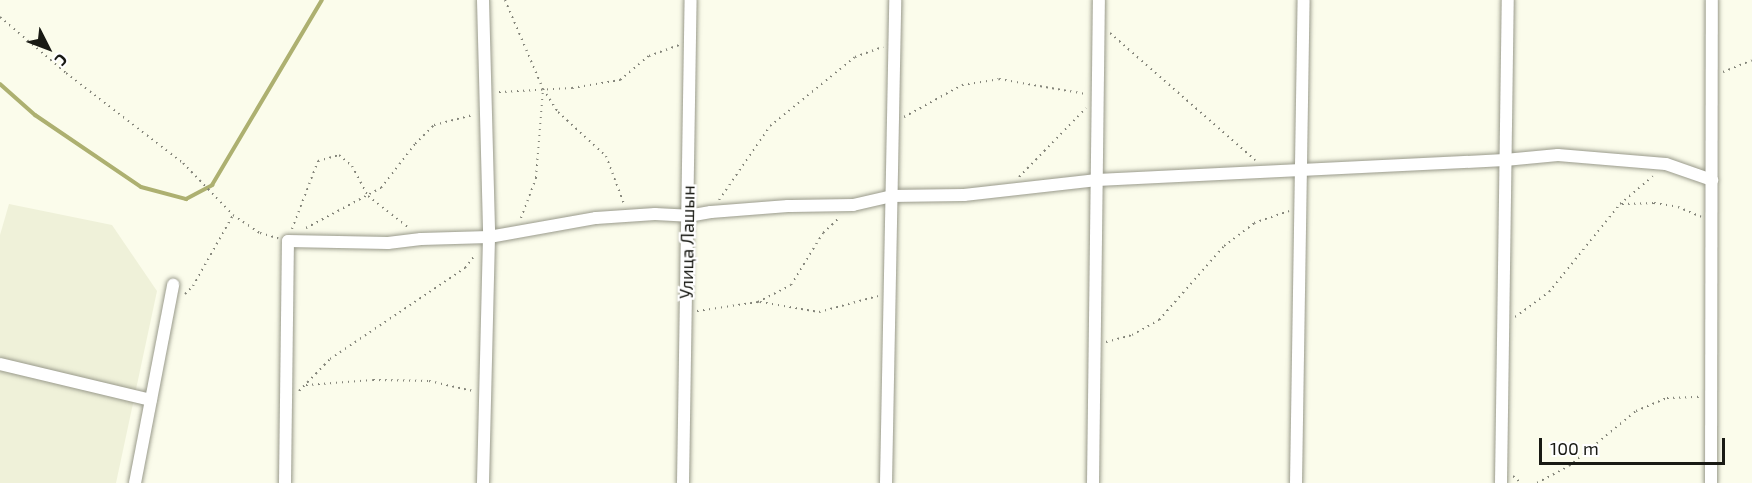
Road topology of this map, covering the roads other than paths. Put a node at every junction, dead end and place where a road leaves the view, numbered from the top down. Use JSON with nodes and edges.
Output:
{"nodes":[{"id":1,"x":483,"y":0,"type":"edge"},
{"id":2,"x":691,"y":0,"type":"edge"},
{"id":3,"x":895,"y":0,"type":"edge"},
{"id":4,"x":1099,"y":0,"type":"edge"},
{"id":5,"x":1304,"y":0,"type":"edge"},
{"id":6,"x":1508,"y":0,"type":"edge"},
{"id":7,"x":1712,"y":0,"type":"edge"},
{"id":8,"x":1505,"y":160,"type":"junction"},
{"id":9,"x":1301,"y":169,"type":"junction"},
{"id":10,"x":1097,"y":180,"type":"junction"},
{"id":11,"x":1712,"y":180,"type":"junction"},
{"id":12,"x":891,"y":196,"type":"junction"},
{"id":13,"x":688,"y":216,"type":"junction"},
{"id":14,"x":489,"y":237,"type":"junction"},
{"id":15,"x":173,"y":285,"type":"dead end"},
{"id":16,"x":0,"y":364,"type":"edge"},
{"id":17,"x":151,"y":400,"type":"junction"},
{"id":18,"x":135,"y":483,"type":"edge"},
{"id":19,"x":285,"y":483,"type":"edge"},
{"id":20,"x":483,"y":483,"type":"edge"},
{"id":21,"x":683,"y":483,"type":"edge"},
{"id":22,"x":886,"y":483,"type":"edge"},
{"id":23,"x":1092,"y":483,"type":"edge"},
{"id":24,"x":1296,"y":483,"type":"edge"},
{"id":25,"x":1501,"y":483,"type":"edge"},
{"id":26,"x":1711,"y":483,"type":"edge"}],
"edges":[{"from":1,"to":14,"type":"street"},
{"from":2,"to":13,"type":"street","name":"Улица Лашын"},
{"from":3,"to":12,"type":"street"},
{"from":4,"to":10,"type":"street"},
{"from":5,"to":9,"type":"street"},
{"from":6,"to":8,"type":"street"},
{"from":7,"to":11,"type":"street"},
{"from":8,"to":9,"type":"street"},
{"from":8,"to":11,"type":"street"},
{"from":8,"to":25,"type":"street"},
{"from":9,"to":10,"type":"street"},
{"from":9,"to":24,"type":"street"},
{"from":10,"to":12,"type":"street"},
{"from":10,"to":23,"type":"street"},
{"from":11,"to":26,"type":"street"},
{"from":12,"to":13,"type":"street"},
{"from":12,"to":22,"type":"street"},
{"from":13,"to":14,"type":"street"},
{"from":13,"to":21,"type":"street","name":"Улица Лашын"},
{"from":14,"to":19,"type":"street"},
{"from":14,"to":20,"type":"street"},
{"from":15,"to":17,"type":"street"},
{"from":16,"to":17,"type":"street"},
{"from":17,"to":18,"type":"street"}]}
